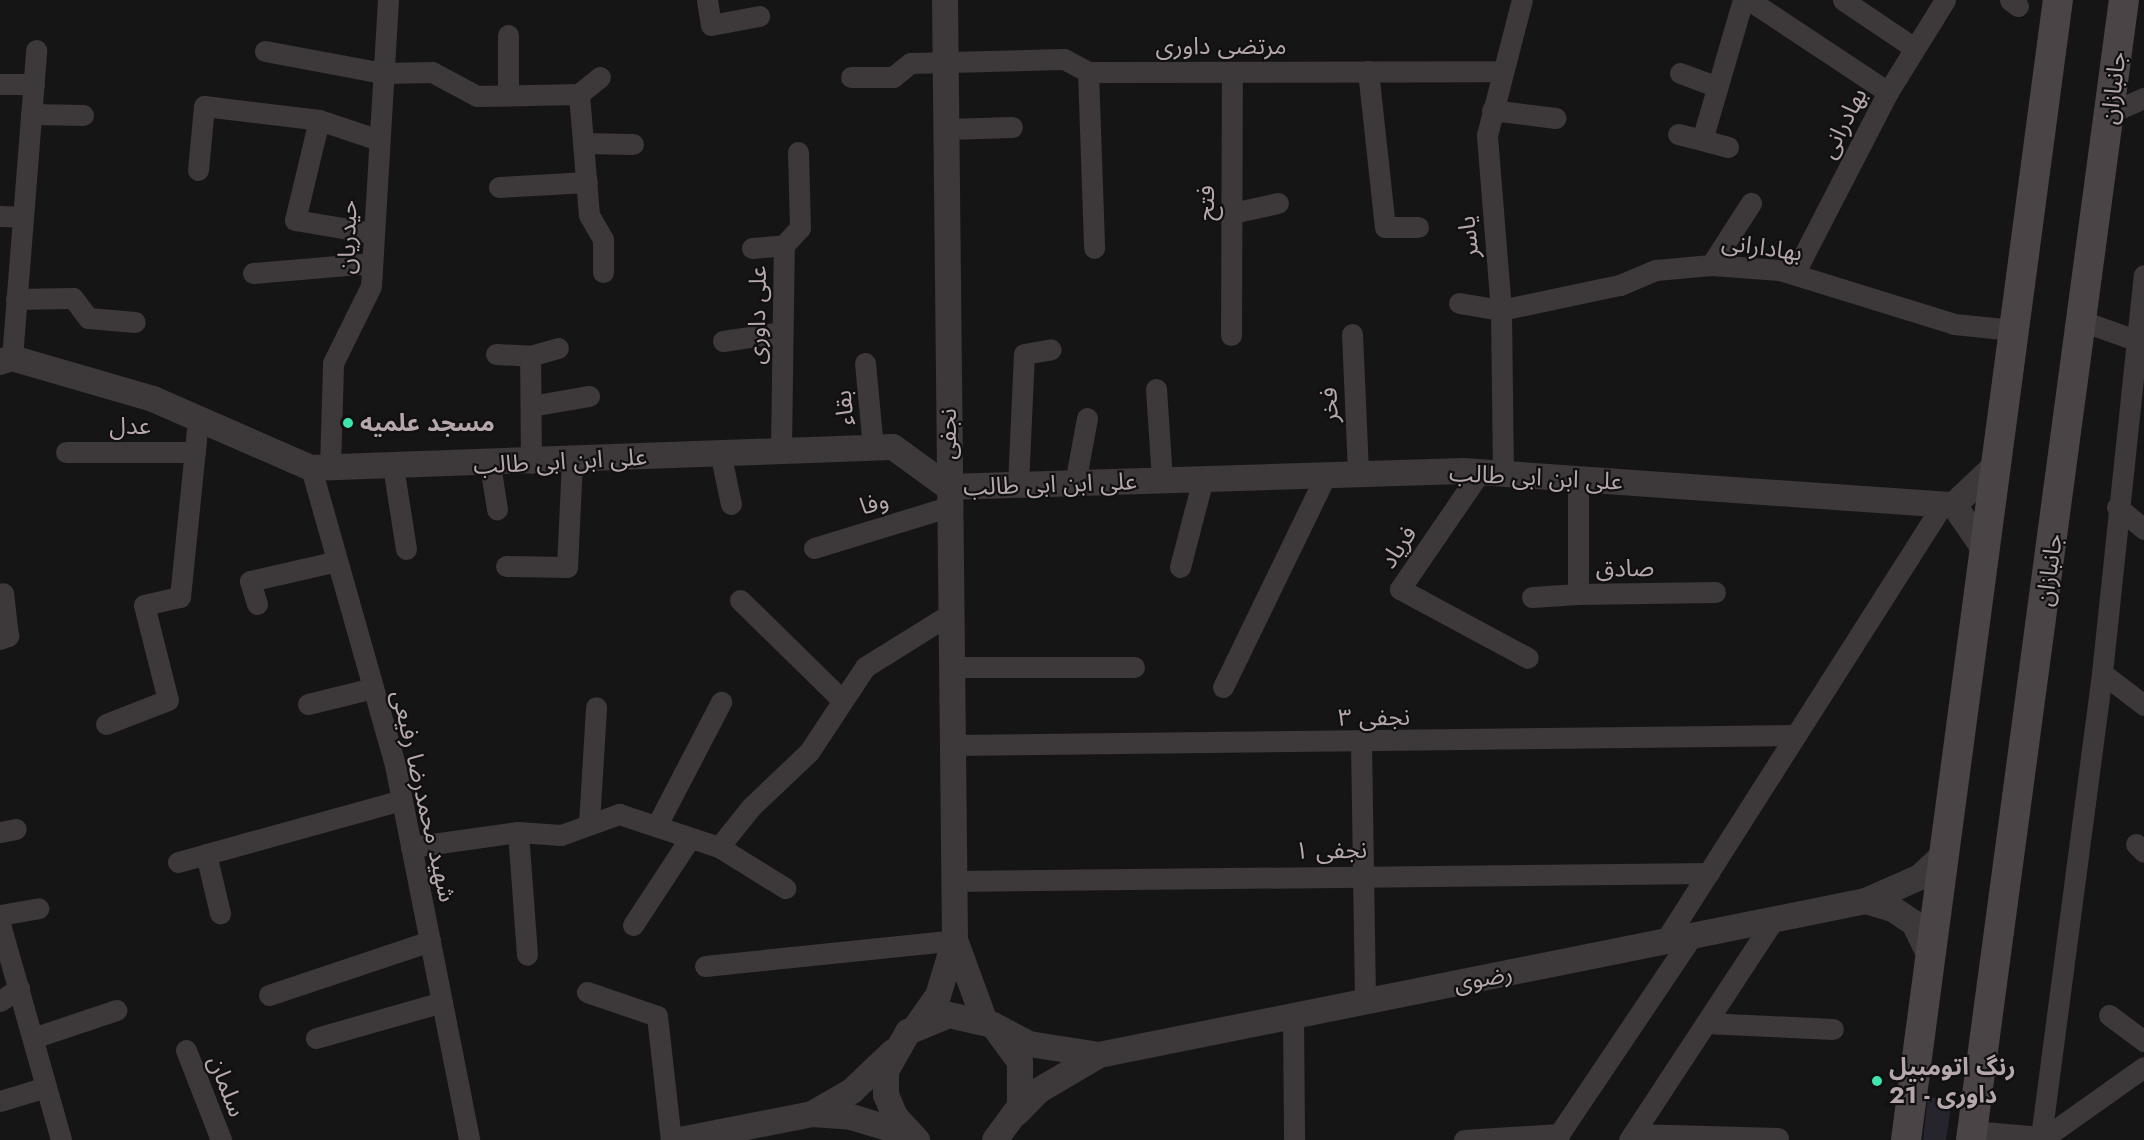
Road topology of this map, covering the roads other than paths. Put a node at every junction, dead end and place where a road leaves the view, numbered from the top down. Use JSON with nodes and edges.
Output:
{"nodes":[{"id":1,"x":388,"y":0,"type":"edge"},
{"id":2,"x":707,"y":0,"type":"edge"},
{"id":3,"x":945,"y":0,"type":"edge"},
{"id":4,"x":1743,"y":0,"type":"edge"},
{"id":5,"x":1749,"y":0,"type":"edge"},
{"id":6,"x":1843,"y":0,"type":"edge"},
{"id":7,"x":1945,"y":0,"type":"edge"},
{"id":8,"x":2058,"y":0,"type":"edge"},
{"id":9,"x":2124,"y":0,"type":"edge"},
{"id":10,"x":1520,"y":1,"type":"edge"},
{"id":11,"x":759,"y":16,"type":"dead end"},
{"id":12,"x":508,"y":35,"type":"dead end"},
{"id":13,"x":1913,"y":47,"type":"junction"},
{"id":14,"x":36,"y":50,"type":"dead end"},
{"id":15,"x":265,"y":51,"type":"dead end"},
{"id":16,"x":946,"y":62,"type":"junction"},
{"id":17,"x":1501,"y":70,"type":"junction"},
{"id":18,"x":1368,"y":71,"type":"junction"},
{"id":19,"x":1088,"y":72,"type":"junction"},
{"id":20,"x":1232,"y":72,"type":"junction"},
{"id":21,"x":382,"y":73,"type":"junction"},
{"id":22,"x":1680,"y":73,"type":"dead end"},
{"id":23,"x":600,"y":77,"type":"dead end"},
{"id":24,"x":851,"y":77,"type":"dead end"},
{"id":25,"x":0,"y":84,"type":"edge"},
{"id":26,"x":34,"y":84,"type":"junction"},
{"id":27,"x":1718,"y":87,"type":"junction"},
{"id":28,"x":1888,"y":92,"type":"junction"},
{"id":29,"x":579,"y":94,"type":"junction"},
{"id":30,"x":508,"y":95,"type":"junction"},
{"id":31,"x":2144,"y":98,"type":"edge"},
{"id":32,"x":1492,"y":110,"type":"junction"},
{"id":33,"x":2110,"y":113,"type":"junction"},
{"id":34,"x":31,"y":114,"type":"junction"},
{"id":35,"x":83,"y":115,"type":"dead end"},
{"id":36,"x":1555,"y":118,"type":"dead end"},
{"id":37,"x":319,"y":120,"type":"junction"},
{"id":38,"x":1012,"y":127,"type":"dead end"},
{"id":39,"x":947,"y":129,"type":"junction"},
{"id":40,"x":1678,"y":134,"type":"dead end"},
{"id":41,"x":376,"y":139,"type":"junction"},
{"id":42,"x":1702,"y":140,"type":"junction"},
{"id":43,"x":583,"y":143,"type":"junction"},
{"id":44,"x":633,"y":144,"type":"dead end"},
{"id":45,"x":1728,"y":147,"type":"dead end"},
{"id":46,"x":798,"y":152,"type":"dead end"},
{"id":47,"x":198,"y":170,"type":"dead end"},
{"id":48,"x":586,"y":182,"type":"junction"},
{"id":49,"x":499,"y":187,"type":"dead end"},
{"id":50,"x":1278,"y":203,"type":"dead end"},
{"id":51,"x":1751,"y":203,"type":"dead end"},
{"id":52,"x":1232,"y":213,"type":"junction"},
{"id":53,"x":0,"y":216,"type":"edge"},
{"id":54,"x":23,"y":217,"type":"junction"},
{"id":55,"x":1418,"y":227,"type":"dead end"},
{"id":56,"x":373,"y":232,"type":"junction"},
{"id":57,"x":784,"y":245,"type":"junction"},
{"id":58,"x":752,"y":248,"type":"dead end"},
{"id":59,"x":1094,"y":248,"type":"dead end"},
{"id":60,"x":371,"y":263,"type":"junction"},
{"id":61,"x":1711,"y":265,"type":"junction"},
{"id":62,"x":603,"y":272,"type":"dead end"},
{"id":63,"x":253,"y":273,"type":"dead end"},
{"id":64,"x":1794,"y":274,"type":"junction"},
{"id":65,"x":2144,"y":274,"type":"edge"},
{"id":66,"x":16,"y":299,"type":"junction"},
{"id":67,"x":1460,"y":303,"type":"dead end"},
{"id":68,"x":1501,"y":310,"type":"junction"},
{"id":69,"x":2082,"y":321,"type":"junction"},
{"id":70,"x":135,"y":322,"type":"dead end"},
{"id":71,"x":2014,"y":330,"type":"junction"},
{"id":72,"x":782,"y":332,"type":"junction"},
{"id":73,"x":1352,"y":334,"type":"dead end"},
{"id":74,"x":1231,"y":335,"type":"dead end"},
{"id":75,"x":2140,"y":340,"type":"edge"},
{"id":76,"x":723,"y":341,"type":"dead end"},
{"id":77,"x":558,"y":348,"type":"dead end"},
{"id":78,"x":1050,"y":349,"type":"dead end"},
{"id":79,"x":496,"y":354,"type":"dead end"},
{"id":80,"x":530,"y":356,"type":"junction"},
{"id":81,"x":6,"y":360,"type":"edge"},
{"id":82,"x":865,"y":363,"type":"dead end"},
{"id":83,"x":1156,"y":389,"type":"dead end"},
{"id":84,"x":589,"y":396,"type":"dead end"},
{"id":85,"x":531,"y":406,"type":"junction"},
{"id":86,"x":1087,"y":418,"type":"dead end"},
{"id":87,"x":198,"y":419,"type":"junction"},
{"id":88,"x":873,"y":448,"type":"junction"},
{"id":89,"x":781,"y":449,"type":"junction"},
{"id":90,"x":66,"y":452,"type":"dead end"},
{"id":91,"x":195,"y":452,"type":"junction"},
{"id":92,"x":720,"y":452,"type":"junction"},
{"id":93,"x":572,"y":461,"type":"junction"},
{"id":94,"x":531,"y":463,"type":"junction"},
{"id":95,"x":1997,"y":464,"type":"junction"},
{"id":96,"x":490,"y":465,"type":"junction"},
{"id":97,"x":393,"y":466,"type":"junction"},
{"id":98,"x":320,"y":467,"type":"junction"},
{"id":99,"x":1491,"y":473,"type":"junction"},
{"id":100,"x":1358,"y":474,"type":"junction"},
{"id":101,"x":1326,"y":475,"type":"junction"},
{"id":102,"x":1203,"y":479,"type":"junction"},
{"id":103,"x":1578,"y":479,"type":"junction"},
{"id":104,"x":1162,"y":480,"type":"junction"},
{"id":105,"x":1074,"y":483,"type":"junction"},
{"id":106,"x":1018,"y":485,"type":"junction"},
{"id":107,"x":948,"y":497,"type":"junction"},
{"id":108,"x":732,"y":504,"type":"dead end"},
{"id":109,"x":1948,"y":504,"type":"junction"},
{"id":110,"x":2118,"y":507,"type":"junction"},
{"id":111,"x":498,"y":509,"type":"dead end"},
{"id":112,"x":2144,"y":529,"type":"edge"},
{"id":113,"x":814,"y":548,"type":"dead end"},
{"id":114,"x":405,"y":549,"type":"dead end"},
{"id":115,"x":1985,"y":550,"type":"junction"},
{"id":116,"x":337,"y":561,"type":"junction"},
{"id":117,"x":506,"y":566,"type":"dead end"},
{"id":118,"x":1180,"y":567,"type":"dead end"},
{"id":119,"x":1715,"y":592,"type":"dead end"},
{"id":120,"x":3,"y":593,"type":"dead end"},
{"id":121,"x":1578,"y":594,"type":"junction"},
{"id":122,"x":1532,"y":597,"type":"dead end"},
{"id":123,"x":740,"y":600,"type":"dead end"},
{"id":124,"x":256,"y":604,"type":"dead end"},
{"id":125,"x":950,"y":614,"type":"junction"},
{"id":126,"x":0,"y":639,"type":"edge"},
{"id":127,"x":1528,"y":658,"type":"dead end"},
{"id":128,"x":951,"y":667,"type":"junction"},
{"id":129,"x":1134,"y":667,"type":"dead end"},
{"id":130,"x":2102,"y":673,"type":"junction"},
{"id":131,"x":1223,"y":687,"type":"dead end"},
{"id":132,"x":373,"y":688,"type":"junction"},
{"id":133,"x":840,"y":699,"type":"junction"},
{"id":134,"x":721,"y":702,"type":"dead end"},
{"id":135,"x":308,"y":704,"type":"dead end"},
{"id":136,"x":2144,"y":705,"type":"edge"},
{"id":137,"x":596,"y":707,"type":"dead end"},
{"id":138,"x":106,"y":724,"type":"dead end"},
{"id":139,"x":1796,"y":735,"type":"junction"},
{"id":140,"x":1361,"y":743,"type":"junction"},
{"id":141,"x":952,"y":745,"type":"junction"},
{"id":142,"x":402,"y":800,"type":"junction"},
{"id":143,"x":589,"y":823,"type":"junction"},
{"id":144,"x":657,"y":825,"type":"junction"},
{"id":145,"x":518,"y":831,"type":"junction"},
{"id":146,"x":690,"y":838,"type":"junction"},
{"id":147,"x":411,"y":847,"type":"junction"},
{"id":148,"x":719,"y":847,"type":"junction"},
{"id":149,"x":206,"y":854,"type":"junction"},
{"id":150,"x":1944,"y":855,"type":"junction"},
{"id":151,"x":178,"y":862,"type":"dead end"},
{"id":152,"x":1709,"y":873,"type":"junction"},
{"id":153,"x":1364,"y":875,"type":"junction"},
{"id":154,"x":954,"y":881,"type":"junction"},
{"id":155,"x":785,"y":888,"type":"dead end"},
{"id":156,"x":1866,"y":901,"type":"junction"},
{"id":157,"x":38,"y":908,"type":"dead end"},
{"id":158,"x":220,"y":913,"type":"dead end"},
{"id":159,"x":0,"y":915,"type":"edge"},
{"id":160,"x":1774,"y":919,"type":"junction"},
{"id":161,"x":0,"y":924,"type":"edge"},
{"id":162,"x":633,"y":925,"type":"dead end"},
{"id":163,"x":1693,"y":935,"type":"junction"},
{"id":164,"x":955,"y":940,"type":"junction"},
{"id":165,"x":430,"y":941,"type":"junction"},
{"id":166,"x":1665,"y":941,"type":"junction"},
{"id":167,"x":527,"y":956,"type":"dead end"},
{"id":168,"x":1931,"y":958,"type":"junction"},
{"id":169,"x":705,"y":966,"type":"dead end"},
{"id":170,"x":19,"y":988,"type":"junction"},
{"id":171,"x":587,"y":992,"type":"dead end"},
{"id":172,"x":269,"y":994,"type":"dead end"},
{"id":173,"x":0,"y":1001,"type":"edge"},
{"id":174,"x":1365,"y":1001,"type":"junction"},
{"id":175,"x":442,"y":1002,"type":"junction"},
{"id":176,"x":116,"y":1010,"type":"dead end"},
{"id":177,"x":2109,"y":1015,"type":"dead end"},
{"id":178,"x":1293,"y":1016,"type":"junction"},
{"id":179,"x":989,"y":1023,"type":"junction"},
{"id":180,"x":1706,"y":1023,"type":"junction"},
{"id":181,"x":916,"y":1027,"type":"junction"},
{"id":182,"x":1833,"y":1029,"type":"dead end"},
{"id":183,"x":33,"y":1038,"type":"junction"},
{"id":184,"x":316,"y":1038,"type":"dead end"},
{"id":185,"x":2144,"y":1041,"type":"edge"},
{"id":186,"x":186,"y":1050,"type":"dead end"},
{"id":187,"x":895,"y":1051,"type":"junction"},
{"id":188,"x":1099,"y":1055,"type":"junction"},
{"id":189,"x":2144,"y":1067,"type":"edge"},
{"id":190,"x":46,"y":1087,"type":"junction"},
{"id":191,"x":0,"y":1101,"type":"edge"},
{"id":192,"x":812,"y":1114,"type":"junction"},
{"id":193,"x":1015,"y":1115,"type":"junction"},
{"id":194,"x":1971,"y":1136,"type":"edge"},
{"id":195,"x":913,"y":1137,"type":"edge"},
{"id":196,"x":1558,"y":1137,"type":"edge"},
{"id":197,"x":1631,"y":1137,"type":"edge"},
{"id":198,"x":1778,"y":1138,"type":"dead end"},
{"id":199,"x":2041,"y":1138,"type":"edge"},
{"id":200,"x":997,"y":1139,"type":"edge"},
{"id":201,"x":61,"y":1140,"type":"edge"},
{"id":202,"x":221,"y":1140,"type":"edge"},
{"id":203,"x":469,"y":1140,"type":"edge"},
{"id":204,"x":670,"y":1140,"type":"edge"},
{"id":205,"x":680,"y":1140,"type":"edge"},
{"id":206,"x":1294,"y":1140,"type":"edge"},
{"id":207,"x":1464,"y":1140,"type":"edge"},
{"id":208,"x":1906,"y":1140,"type":"edge"}],
"edges":[{"from":1,"to":21,"type":"street","name":"حیدریان"},
{"from":2,"to":11,"type":"street"},
{"from":3,"to":16,"type":"street","name":"نجفی"},
{"from":4,"to":27,"type":"street"},
{"from":5,"to":28,"type":"street"},
{"from":6,"to":13,"type":"street"},
{"from":7,"to":13,"type":"street","name":"بهادرانی"},
{"from":8,"to":71,"type":"main road"},
{"from":9,"to":33,"type":"main road","name":"جانبازان"},
{"from":10,"to":17,"type":"street","name":"یاسر"},
{"from":12,"to":30,"type":"street"},
{"from":13,"to":28,"type":"street","name":"بهادرانی"},
{"from":14,"to":26,"type":"street"},
{"from":15,"to":21,"type":"street"},
{"from":16,"to":19,"type":"street","name":"مرتضی داوری"},
{"from":16,"to":24,"type":"street","name":"مرتضی داوری"},
{"from":16,"to":39,"type":"street","name":"نجفی"},
{"from":17,"to":18,"type":"street","name":"مرتضی داوری"},
{"from":17,"to":32,"type":"street","name":"یاسر"},
{"from":18,"to":20,"type":"street","name":"مرتضی داوری"},
{"from":18,"to":55,"type":"street"},
{"from":19,"to":20,"type":"street","name":"مرتضی داوری"},
{"from":19,"to":59,"type":"street"},
{"from":20,"to":52,"type":"street","name":"فتح"},
{"from":21,"to":30,"type":"street"},
{"from":21,"to":41,"type":"street","name":"حیدریان"},
{"from":22,"to":27,"type":"street"},
{"from":23,"to":29,"type":"street"},
{"from":25,"to":26,"type":"street"},
{"from":26,"to":34,"type":"street"},
{"from":27,"to":42,"type":"street"},
{"from":28,"to":64,"type":"street","name":"بهادرانی"},
{"from":29,"to":30,"type":"street"},
{"from":29,"to":43,"type":"street"},
{"from":31,"to":33,"type":"street"},
{"from":32,"to":36,"type":"street"},
{"from":32,"to":68,"type":"street","name":"یاسر"},
{"from":33,"to":69,"type":"main road","name":"جانبازان"},
{"from":34,"to":35,"type":"street"},
{"from":34,"to":54,"type":"street"},
{"from":37,"to":41,"type":"street"},
{"from":37,"to":47,"type":"street"},
{"from":37,"to":56,"type":"street"},
{"from":38,"to":39,"type":"street"},
{"from":39,"to":107,"type":"street","name":"نجفی"},
{"from":40,"to":42,"type":"street"},
{"from":41,"to":56,"type":"street","name":"حیدریان"},
{"from":42,"to":45,"type":"street"},
{"from":43,"to":44,"type":"street"},
{"from":43,"to":48,"type":"street"},
{"from":46,"to":57,"type":"street","name":"علی داوری"},
{"from":48,"to":49,"type":"street"},
{"from":48,"to":62,"type":"street"},
{"from":50,"to":52,"type":"street"},
{"from":51,"to":61,"type":"street"},
{"from":52,"to":74,"type":"street","name":"فتح"},
{"from":53,"to":54,"type":"street"},
{"from":54,"to":66,"type":"street"},
{"from":56,"to":60,"type":"street","name":"حیدریان"},
{"from":57,"to":58,"type":"street"},
{"from":57,"to":72,"type":"street","name":"علی داوری"},
{"from":60,"to":63,"type":"street"},
{"from":60,"to":98,"type":"street","name":"حیدریان"},
{"from":61,"to":64,"type":"street","name":"بهادارانی"},
{"from":61,"to":68,"type":"street","name":"بهادارانی"},
{"from":64,"to":71,"type":"street","name":"بهادارانی"},
{"from":65,"to":75,"type":"street"},
{"from":66,"to":70,"type":"street"},
{"from":66,"to":81,"type":"street"},
{"from":67,"to":68,"type":"street"},
{"from":68,"to":99,"type":"street","name":"یاسر"},
{"from":69,"to":75,"type":"street"},
{"from":69,"to":194,"type":"main road","name":"جانبازان"},
{"from":71,"to":95,"type":"main road"},
{"from":72,"to":76,"type":"street"},
{"from":72,"to":89,"type":"street","name":"علی داوری"},
{"from":73,"to":100,"type":"street","name":"فخر"},
{"from":75,"to":110,"type":"street"},
{"from":77,"to":80,"type":"street"},
{"from":78,"to":106,"type":"street"},
{"from":79,"to":80,"type":"street"},
{"from":80,"to":85,"type":"street"},
{"from":81,"to":87,"type":"street","name":"علی ابن ابی طالب"},
{"from":82,"to":88,"type":"street","name":"بقاء"},
{"from":83,"to":104,"type":"street"},
{"from":84,"to":85,"type":"street"},
{"from":85,"to":94,"type":"street"},
{"from":86,"to":105,"type":"street"},
{"from":87,"to":91,"type":"street"},
{"from":87,"to":98,"type":"street","name":"علی ابن ابی طالب"},
{"from":88,"to":89,"type":"street","name":"علی ابن ابی طالب"},
{"from":88,"to":107,"type":"street","name":"علی ابن ابی طالب"},
{"from":89,"to":92,"type":"street","name":"علی ابن ابی طالب"},
{"from":90,"to":91,"type":"street","name":"عدل"},
{"from":91,"to":138,"type":"street"},
{"from":92,"to":93,"type":"street","name":"علی ابن ابی طالب"},
{"from":92,"to":108,"type":"street"},
{"from":93,"to":94,"type":"street","name":"علی ابن ابی طالب"},
{"from":93,"to":117,"type":"street"},
{"from":94,"to":96,"type":"street","name":"علی ابن ابی طالب"},
{"from":95,"to":109,"type":"street"},
{"from":95,"to":115,"type":"main road"},
{"from":96,"to":97,"type":"street","name":"علی ابن ابی طالب"},
{"from":96,"to":111,"type":"street"},
{"from":97,"to":98,"type":"street","name":"علی ابن ابی طالب"},
{"from":97,"to":114,"type":"street"},
{"from":98,"to":116,"type":"street","name":"شهید محمدرضا رفیعی"},
{"from":99,"to":100,"type":"street","name":"علی ابن ابی طالب"},
{"from":99,"to":103,"type":"street","name":"علی ابن ابی طالب"},
{"from":99,"to":127,"type":"street","name":"فریاد"},
{"from":100,"to":101,"type":"street","name":"علی ابن ابی طالب"},
{"from":101,"to":102,"type":"street","name":"علی ابن ابی طالب"},
{"from":101,"to":131,"type":"street"},
{"from":102,"to":104,"type":"street","name":"علی ابن ابی طالب"},
{"from":102,"to":118,"type":"street"},
{"from":103,"to":109,"type":"street","name":"علی ابن ابی طالب"},
{"from":103,"to":121,"type":"street","name":"صادق"},
{"from":104,"to":105,"type":"street","name":"علی ابن ابی طالب"},
{"from":105,"to":106,"type":"street","name":"علی ابن ابی طالب"},
{"from":106,"to":107,"type":"street","name":"علی ابن ابی طالب"},
{"from":107,"to":113,"type":"street","name":"وفا"},
{"from":107,"to":125,"type":"street","name":"نجفی"},
{"from":109,"to":115,"type":"street"},
{"from":109,"to":139,"type":"street"},
{"from":110,"to":112,"type":"street"},
{"from":110,"to":130,"type":"street"},
{"from":115,"to":150,"type":"main road"},
{"from":116,"to":124,"type":"street"},
{"from":116,"to":132,"type":"street","name":"شهید محمدرضا رفیعی"},
{"from":119,"to":121,"type":"street","name":"صادق"},
{"from":120,"to":126,"type":"street"},
{"from":121,"to":122,"type":"street"},
{"from":123,"to":133,"type":"street"},
{"from":125,"to":128,"type":"street","name":"نجفی"},
{"from":125,"to":133,"type":"street"},
{"from":128,"to":129,"type":"street"},
{"from":128,"to":141,"type":"street","name":"نجفی"},
{"from":130,"to":136,"type":"street"},
{"from":130,"to":199,"type":"street"},
{"from":132,"to":135,"type":"street"},
{"from":132,"to":142,"type":"street","name":"شهید محمدرضا رفیعی"},
{"from":133,"to":148,"type":"street"},
{"from":134,"to":144,"type":"street"},
{"from":137,"to":143,"type":"street"},
{"from":139,"to":140,"type":"street","name":"نجفی ۳"},
{"from":139,"to":152,"type":"street"},
{"from":140,"to":141,"type":"street","name":"نجفی ۳"},
{"from":140,"to":153,"type":"street"},
{"from":141,"to":154,"type":"street","name":"نجفی"},
{"from":142,"to":147,"type":"street","name":"شهید محمدرضا رفیعی"},
{"from":142,"to":149,"type":"street"},
{"from":143,"to":144,"type":"street"},
{"from":143,"to":145,"type":"street"},
{"from":144,"to":146,"type":"street"},
{"from":145,"to":147,"type":"street"},
{"from":145,"to":167,"type":"street"},
{"from":146,"to":148,"type":"street"},
{"from":146,"to":162,"type":"street"},
{"from":147,"to":165,"type":"street","name":"شهید محمدرضا رفیعی"},
{"from":148,"to":155,"type":"street"},
{"from":149,"to":151,"type":"street"},
{"from":149,"to":158,"type":"street"},
{"from":150,"to":156,"type":"street","name":"رضوی"},
{"from":150,"to":168,"type":"main road"},
{"from":152,"to":153,"type":"street","name":"نجفی ۱"},
{"from":152,"to":166,"type":"street"},
{"from":153,"to":154,"type":"street","name":"نجفی ۱"},
{"from":153,"to":174,"type":"street"},
{"from":154,"to":164,"type":"street","name":"نجفی"},
{"from":156,"to":160,"type":"street","name":"رضوی"},
{"from":156,"to":168,"type":"street"},
{"from":157,"to":159,"type":"street"},
{"from":160,"to":163,"type":"street","name":"رضوی"},
{"from":160,"to":180,"type":"street"},
{"from":161,"to":170,"type":"street"},
{"from":163,"to":166,"type":"street","name":"رضوی"},
{"from":163,"to":196,"type":"street"},
{"from":164,"to":169,"type":"street"},
{"from":164,"to":179,"type":"street"},
{"from":164,"to":181,"type":"street"},
{"from":165,"to":172,"type":"street"},
{"from":165,"to":175,"type":"street","name":"شهید محمدرضا رفیعی"},
{"from":166,"to":174,"type":"street","name":"رضوی"},
{"from":168,"to":208,"type":"main road"},
{"from":170,"to":173,"type":"street"},
{"from":170,"to":183,"type":"street"},
{"from":171,"to":204,"type":"street"},
{"from":174,"to":178,"type":"street","name":"رضوی"},
{"from":175,"to":184,"type":"street"},
{"from":175,"to":203,"type":"street","name":"شهید محمدرضا رفیعی"},
{"from":176,"to":183,"type":"street"},
{"from":177,"to":185,"type":"street"},
{"from":178,"to":188,"type":"street","name":"رضوی"},
{"from":178,"to":206,"type":"street"},
{"from":179,"to":181,"type":"street"},
{"from":179,"to":188,"type":"street"},
{"from":179,"to":193,"type":"street"},
{"from":180,"to":182,"type":"street"},
{"from":180,"to":197,"type":"street"},
{"from":181,"to":187,"type":"street"},
{"from":183,"to":190,"type":"street"},
{"from":186,"to":202,"type":"street","name":"سلمان"},
{"from":187,"to":192,"type":"street"},
{"from":187,"to":195,"type":"street"},
{"from":188,"to":193,"type":"street"},
{"from":189,"to":199,"type":"street"},
{"from":190,"to":191,"type":"street"},
{"from":190,"to":201,"type":"street"},
{"from":192,"to":195,"type":"street"},
{"from":192,"to":205,"type":"street"},
{"from":193,"to":200,"type":"street"},
{"from":194,"to":199,"type":"street"},
{"from":196,"to":207,"type":"street"},
{"from":197,"to":198,"type":"street"}]}
